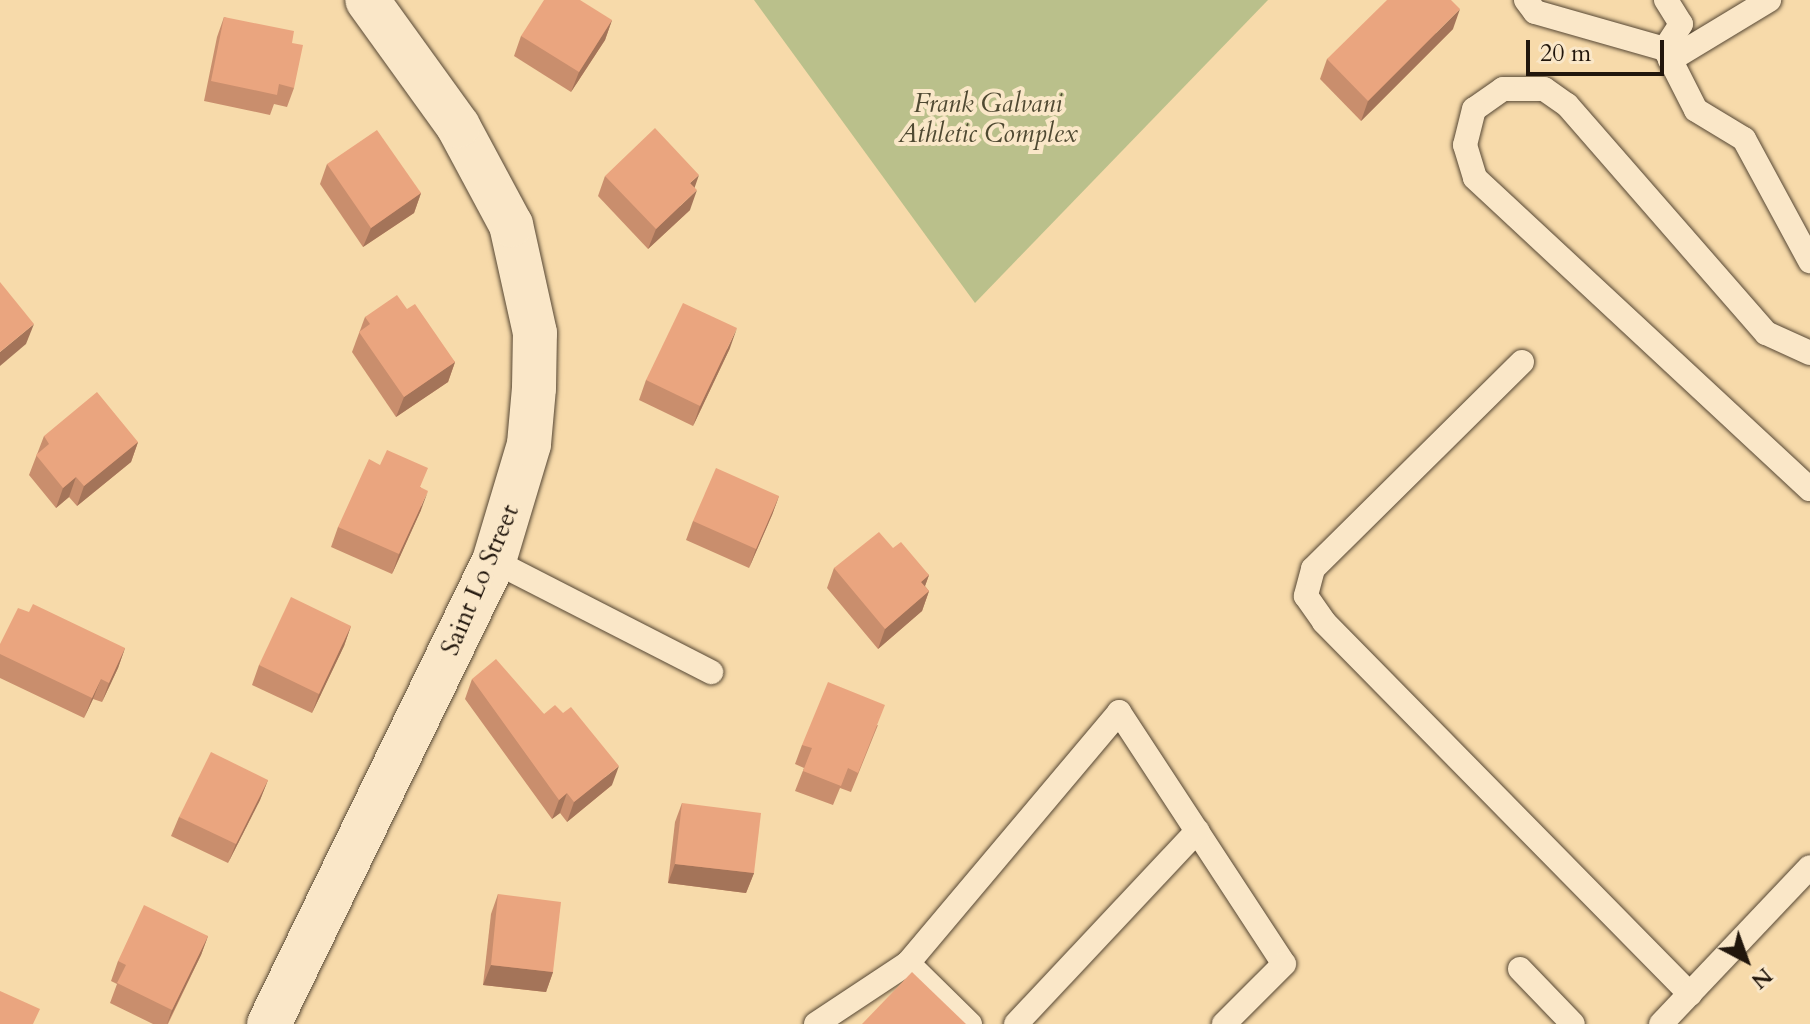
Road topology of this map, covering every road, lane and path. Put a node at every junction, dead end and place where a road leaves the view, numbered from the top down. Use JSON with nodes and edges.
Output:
{"nodes":[{"id":1,"x":367,"y":0,"type":"edge"},
{"id":2,"x":1526,"y":0,"type":"edge"},
{"id":3,"x":1666,"y":0,"type":"edge"},
{"id":4,"x":1769,"y":0,"type":"edge"},
{"id":5,"x":1668,"y":54,"type":"junction"},
{"id":6,"x":1810,"y":261,"type":"edge"},
{"id":7,"x":1810,"y":353,"type":"edge"},
{"id":8,"x":1522,"y":362,"type":"dead end"},
{"id":9,"x":1810,"y":489,"type":"edge"},
{"id":10,"x":494,"y":561,"type":"junction"},
{"id":11,"x":711,"y":672,"type":"dead end"},
{"id":12,"x":1197,"y":831,"type":"junction"},
{"id":13,"x":1810,"y":867,"type":"edge"},
{"id":14,"x":908,"y":963,"type":"junction"},
{"id":15,"x":1520,"y":969,"type":"dead end"},
{"id":16,"x":1690,"y":994,"type":"junction"},
{"id":17,"x":269,"y":1024,"type":"edge"},
{"id":18,"x":816,"y":1024,"type":"edge"},
{"id":19,"x":970,"y":1024,"type":"edge"},
{"id":20,"x":1016,"y":1024,"type":"edge"},
{"id":21,"x":1224,"y":1024,"type":"edge"},
{"id":22,"x":1573,"y":1024,"type":"edge"},
{"id":23,"x":1661,"y":1024,"type":"edge"}],
"edges":[{"from":1,"to":10,"type":"street","name":"Saint Lo Street"},
{"from":2,"to":5,"type":"lane"},
{"from":3,"to":5,"type":"lane"},
{"from":4,"to":5,"type":"lane"},
{"from":5,"to":6,"type":"lane"},
{"from":7,"to":9,"type":"lane"},
{"from":8,"to":16,"type":"lane"},
{"from":10,"to":11,"type":"lane"},
{"from":10,"to":17,"type":"street","name":"Saint Lo Street"},
{"from":12,"to":14,"type":"lane"},
{"from":12,"to":20,"type":"lane"},
{"from":12,"to":21,"type":"lane"},
{"from":13,"to":16,"type":"lane"},
{"from":14,"to":18,"type":"lane"},
{"from":14,"to":19,"type":"lane"},
{"from":15,"to":22,"type":"lane"},
{"from":16,"to":23,"type":"lane"}]}
